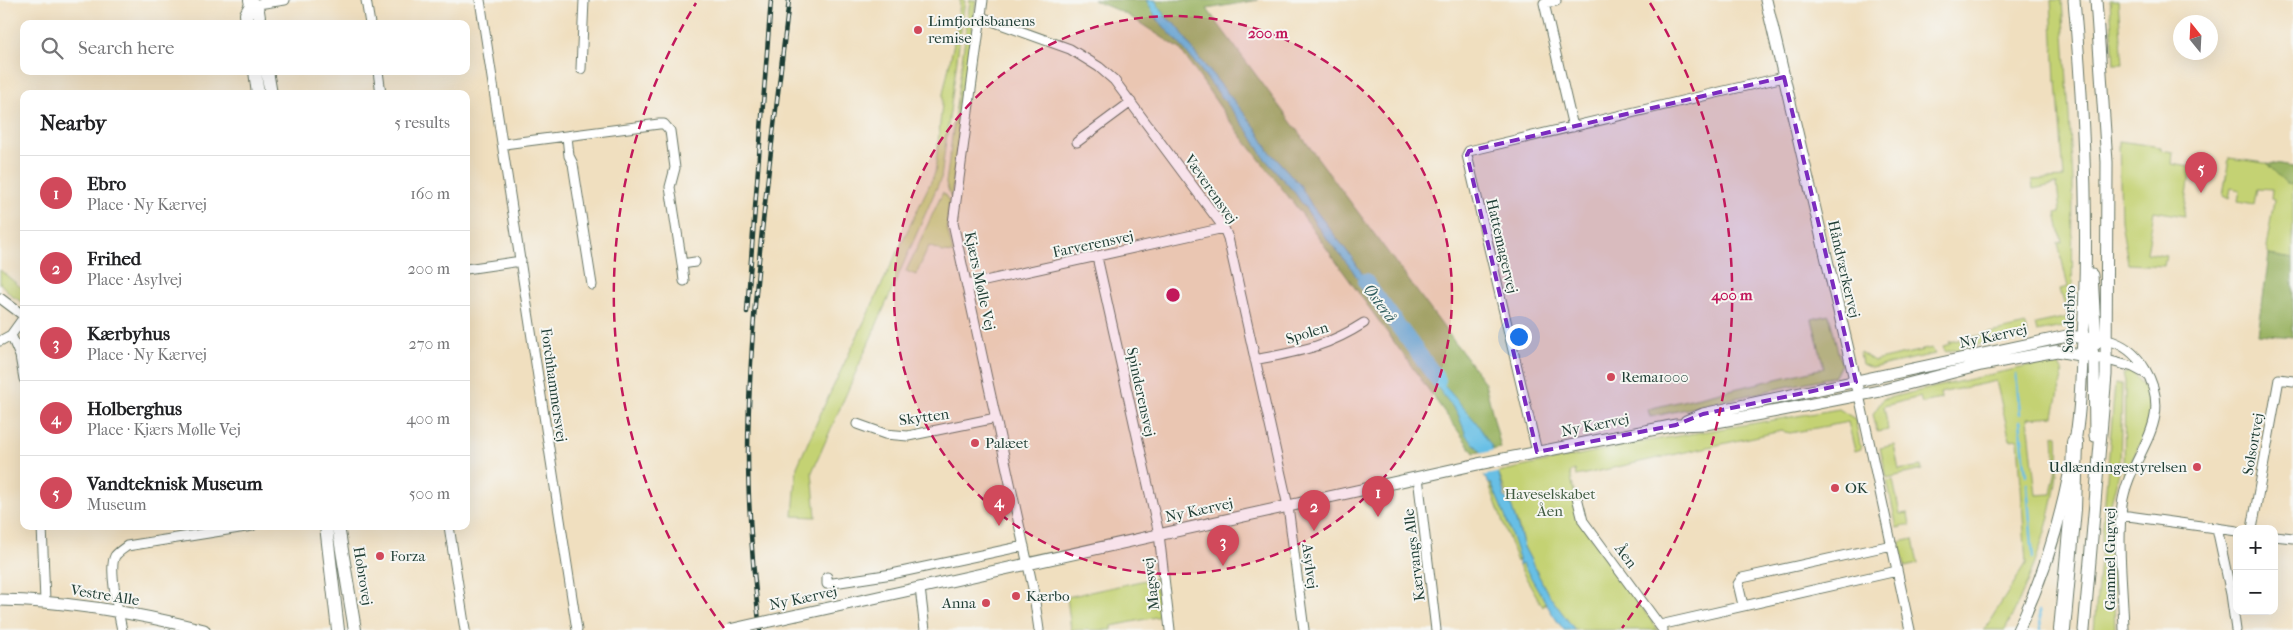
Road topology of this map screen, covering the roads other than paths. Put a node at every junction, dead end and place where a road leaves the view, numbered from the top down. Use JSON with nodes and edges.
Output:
{"nodes":[{"id":1,"x":285,"y":0,"type":"edge"},
{"id":2,"x":366,"y":0,"type":"edge"},
{"id":3,"x":480,"y":0,"type":"edge"},
{"id":4,"x":584,"y":0,"type":"edge"},
{"id":5,"x":983,"y":0,"type":"edge"},
{"id":6,"x":1556,"y":0,"type":"edge"},
{"id":7,"x":1766,"y":0,"type":"edge"},
{"id":8,"x":2074,"y":0,"type":"edge"},
{"id":9,"x":2096,"y":0,"type":"edge"},
{"id":10,"x":251,"y":3,"type":"edge"},
{"id":11,"x":981,"y":17,"type":"junction"},
{"id":12,"x":247,"y":20,"type":"edge"},
{"id":13,"x":259,"y":20,"type":"edge"},
{"id":14,"x":369,"y":20,"type":"edge"},
{"id":15,"x":580,"y":69,"type":"dead end"},
{"id":16,"x":256,"y":75,"type":"edge"},
{"id":17,"x":268,"y":75,"type":"edge"},
{"id":18,"x":379,"y":75,"type":"edge"},
{"id":19,"x":1784,"y":77,"type":"junction"},
{"id":20,"x":257,"y":90,"type":"edge"},
{"id":21,"x":270,"y":90,"type":"edge"},
{"id":22,"x":380,"y":90,"type":"edge"},
{"id":23,"x":1131,"y":102,"type":"junction"},
{"id":24,"x":1573,"y":127,"type":"junction"},
{"id":25,"x":567,"y":136,"type":"junction"},
{"id":26,"x":1076,"y":142,"type":"dead end"},
{"id":27,"x":504,"y":144,"type":"junction"},
{"id":28,"x":1224,"y":228,"type":"junction"},
{"id":29,"x":1097,"y":257,"type":"junction"},
{"id":30,"x":521,"y":261,"type":"junction"},
{"id":31,"x":695,"y":262,"type":"dead end"},
{"id":32,"x":682,"y":264,"type":"junction"},
{"id":33,"x":470,"y":268,"type":"edge"},
{"id":34,"x":684,"y":281,"type":"dead end"},
{"id":35,"x":592,"y":285,"type":"dead end"},
{"id":36,"x":967,"y":285,"type":"junction"},
{"id":37,"x":0,"y":298,"type":"edge"},
{"id":38,"x":20,"y":314,"type":"edge"},
{"id":39,"x":20,"y":323,"type":"edge"},
{"id":40,"x":1364,"y":323,"type":"dead end"},
{"id":41,"x":12,"y":335,"type":"junction"},
{"id":42,"x":2089,"y":338,"type":"junction"},
{"id":43,"x":2107,"y":340,"type":"junction"},
{"id":44,"x":0,"y":341,"type":"edge"},
{"id":45,"x":2082,"y":354,"type":"junction"},
{"id":46,"x":20,"y":356,"type":"edge"},
{"id":47,"x":2094,"y":357,"type":"junction"},
{"id":48,"x":1255,"y":360,"type":"junction"},
{"id":49,"x":2106,"y":360,"type":"junction"},
{"id":50,"x":2148,"y":375,"type":"junction"},
{"id":51,"x":2293,"y":381,"type":"edge"},
{"id":52,"x":1856,"y":382,"type":"junction"},
{"id":53,"x":1859,"y":395,"type":"junction"},
{"id":54,"x":996,"y":418,"type":"junction"},
{"id":55,"x":857,"y":424,"type":"dead end"},
{"id":56,"x":1676,"y":425,"type":"junction"},
{"id":57,"x":2075,"y":442,"type":"junction"},
{"id":58,"x":1537,"y":452,"type":"junction"},
{"id":59,"x":1418,"y":477,"type":"junction"},
{"id":60,"x":1576,"y":493,"type":"dead end"},
{"id":61,"x":2095,"y":502,"type":"junction"},
{"id":62,"x":1288,"y":506,"type":"junction"},
{"id":63,"x":2121,"y":515,"type":"junction"},
{"id":64,"x":2253,"y":525,"type":"edge"},
{"id":65,"x":2217,"y":528,"type":"junction"},
{"id":66,"x":42,"y":530,"type":"edge"},
{"id":67,"x":227,"y":530,"type":"edge"},
{"id":68,"x":326,"y":530,"type":"edge"},
{"id":69,"x":339,"y":530,"type":"edge"},
{"id":70,"x":450,"y":530,"type":"edge"},
{"id":71,"x":2233,"y":530,"type":"edge"},
{"id":72,"x":1158,"y":534,"type":"junction"},
{"id":73,"x":2278,"y":536,"type":"edge"},
{"id":74,"x":2293,"y":538,"type":"edge"},
{"id":75,"x":1892,"y":545,"type":"junction"},
{"id":76,"x":1024,"y":546,"type":"junction"},
{"id":77,"x":1028,"y":564,"type":"junction"},
{"id":78,"x":1897,"y":571,"type":"junction"},
{"id":79,"x":827,"y":577,"type":"dead end"},
{"id":80,"x":920,"y":588,"type":"junction"},
{"id":81,"x":0,"y":600,"type":"edge"},
{"id":82,"x":45,"y":601,"type":"junction"},
{"id":83,"x":1743,"y":605,"type":"junction"},
{"id":84,"x":119,"y":611,"type":"junction"},
{"id":85,"x":1662,"y":628,"type":"edge"},
{"id":86,"x":122,"y":630,"type":"edge"},
{"id":87,"x":204,"y":630,"type":"edge"},
{"id":88,"x":338,"y":630,"type":"edge"},
{"id":89,"x":355,"y":630,"type":"edge"},
{"id":90,"x":465,"y":630,"type":"edge"},
{"id":91,"x":577,"y":630,"type":"edge"},
{"id":92,"x":729,"y":630,"type":"edge"},
{"id":93,"x":925,"y":630,"type":"edge"},
{"id":94,"x":1038,"y":630,"type":"edge"},
{"id":95,"x":1170,"y":630,"type":"edge"},
{"id":96,"x":1304,"y":630,"type":"edge"},
{"id":97,"x":1436,"y":630,"type":"edge"},
{"id":98,"x":1910,"y":630,"type":"edge"},
{"id":99,"x":2018,"y":630,"type":"edge"},
{"id":100,"x":2062,"y":630,"type":"edge"},
{"id":101,"x":2084,"y":630,"type":"edge"},
{"id":102,"x":2124,"y":630,"type":"edge"},
{"id":103,"x":2236,"y":630,"type":"edge"}],
"edges":[{"from":1,"to":10,"type":"street"},
{"from":2,"to":14,"type":"street"},
{"from":3,"to":27,"type":"street","name":"Forchhammersvej"},
{"from":4,"to":15,"type":"street"},
{"from":5,"to":11,"type":"street","name":"Kjærs Mølle Vej"},
{"from":6,"to":24,"type":"street"},
{"from":7,"to":19,"type":"street","name":"Håndværkervej"},
{"from":8,"to":42,"type":"street","name":"Sønderbro"},
{"from":9,"to":43,"type":"street"},
{"from":10,"to":12,"type":"main road"},
{"from":10,"to":13,"type":"main road"},
{"from":11,"to":23,"type":"street","name":"Væverensvej"},
{"from":11,"to":36,"type":"street","name":"Kjærs Mølle Vej"},
{"from":16,"to":20,"type":"main road"},
{"from":17,"to":21,"type":"main road"},
{"from":18,"to":22,"type":"street"},
{"from":19,"to":24,"type":"street","name":"Hattemagervej"},
{"from":19,"to":52,"type":"street","name":"Håndværkervej"},
{"from":23,"to":26,"type":"street"},
{"from":23,"to":28,"type":"street","name":"Væverensvej"},
{"from":24,"to":58,"type":"street","name":"Hattemagervej"},
{"from":25,"to":27,"type":"street"},
{"from":25,"to":32,"type":"street"},
{"from":25,"to":35,"type":"street"},
{"from":27,"to":30,"type":"street","name":"Forchhammersvej"},
{"from":28,"to":29,"type":"street","name":"Farverensvej"},
{"from":28,"to":48,"type":"street","name":"Væverensvej"},
{"from":29,"to":36,"type":"street","name":"Farverensvej"},
{"from":29,"to":72,"type":"street","name":"Spinderensvej"},
{"from":30,"to":33,"type":"street"},
{"from":30,"to":91,"type":"street","name":"Forchhammersvej"},
{"from":31,"to":32,"type":"street"},
{"from":32,"to":34,"type":"street"},
{"from":36,"to":54,"type":"street","name":"Kjærs Mølle Vej"},
{"from":37,"to":38,"type":"street"},
{"from":39,"to":41,"type":"street"},
{"from":40,"to":48,"type":"street","name":"Spolen"},
{"from":41,"to":44,"type":"street"},
{"from":41,"to":46,"type":"street"},
{"from":42,"to":43,"type":"street","name":"Ny Kærvej"},
{"from":42,"to":45,"type":"street","name":"Sønderbro"},
{"from":42,"to":47,"type":"street"},
{"from":42,"to":49,"type":"street"},
{"from":42,"to":52,"type":"street","name":"Ny Kærvej"},
{"from":43,"to":49,"type":"street"},
{"from":43,"to":50,"type":"street","name":"Gammel Gugvej"},
{"from":45,"to":47,"type":"street","name":"Ny Kærvej"},
{"from":45,"to":53,"type":"street","name":"Ny Kærvej"},
{"from":45,"to":57,"type":"street","name":"Sønderbro"},
{"from":47,"to":49,"type":"street","name":"Ny Kærvej"},
{"from":47,"to":61,"type":"street"},
{"from":48,"to":62,"type":"street","name":"Væverensvej"},
{"from":49,"to":50,"type":"street"},
{"from":49,"to":61,"type":"street"},
{"from":50,"to":63,"type":"street","name":"Gammel Gugvej"},
{"from":51,"to":64,"type":"street","name":"Solsortvej"},
{"from":52,"to":53,"type":"street","name":"Håndværkervej"},
{"from":52,"to":56,"type":"street","name":"Ny Kærvej"},
{"from":53,"to":56,"type":"street","name":"Ny Kærvej"},
{"from":53,"to":75,"type":"street","name":"Håndværkervej"},
{"from":54,"to":55,"type":"street","name":"Skytten"},
{"from":54,"to":76,"type":"street","name":"Kjærs Mølle Vej"},
{"from":56,"to":58,"type":"street","name":"Ny Kærvej"},
{"from":57,"to":99,"type":"street","name":"Sønderbro"},
{"from":57,"to":100,"type":"highway"},
{"from":58,"to":59,"type":"street","name":"Ny Kærvej"},
{"from":59,"to":62,"type":"street","name":"Ny Kærvej"},
{"from":59,"to":97,"type":"street","name":"Kærvangs Alle"},
{"from":60,"to":85,"type":"street","name":"Åen"},
{"from":61,"to":101,"type":"street"},
{"from":62,"to":72,"type":"street","name":"Ny Kærvej"},
{"from":62,"to":96,"type":"street","name":"Asylvej"},
{"from":63,"to":65,"type":"street"},
{"from":63,"to":102,"type":"street","name":"Gammel Gugvej"},
{"from":65,"to":71,"type":"street"},
{"from":65,"to":103,"type":"street"},
{"from":66,"to":82,"type":"street"},
{"from":67,"to":84,"type":"street"},
{"from":68,"to":88,"type":"main road","name":"Hobrovej"},
{"from":69,"to":89,"type":"main road","name":"Hobrovej"},
{"from":70,"to":90,"type":"street"},
{"from":72,"to":77,"type":"street","name":"Ny Kærvej"},
{"from":72,"to":95,"type":"street","name":"Magsvej"},
{"from":73,"to":74,"type":"street"},
{"from":75,"to":78,"type":"street","name":"Håndværkervej"},
{"from":75,"to":83,"type":"street"},
{"from":76,"to":77,"type":"street","name":"Kjærs Mølle Vej"},
{"from":76,"to":79,"type":"street","name":"Ny Kærvej"},
{"from":77,"to":80,"type":"street","name":"Ny Kærvej"},
{"from":77,"to":94,"type":"street","name":"Kjærs Mølle Vej"},
{"from":78,"to":83,"type":"street"},
{"from":78,"to":98,"type":"street","name":"Håndværkervej"},
{"from":80,"to":92,"type":"street","name":"Ny Kærvej","bridge":true},
{"from":80,"to":93,"type":"street"},
{"from":81,"to":82,"type":"street","name":"Vestre Alle"},
{"from":82,"to":84,"type":"street","name":"Vestre Alle"},
{"from":83,"to":85,"type":"street"},
{"from":84,"to":86,"type":"street"},
{"from":84,"to":87,"type":"street","name":"Vestre Alle"}]}
